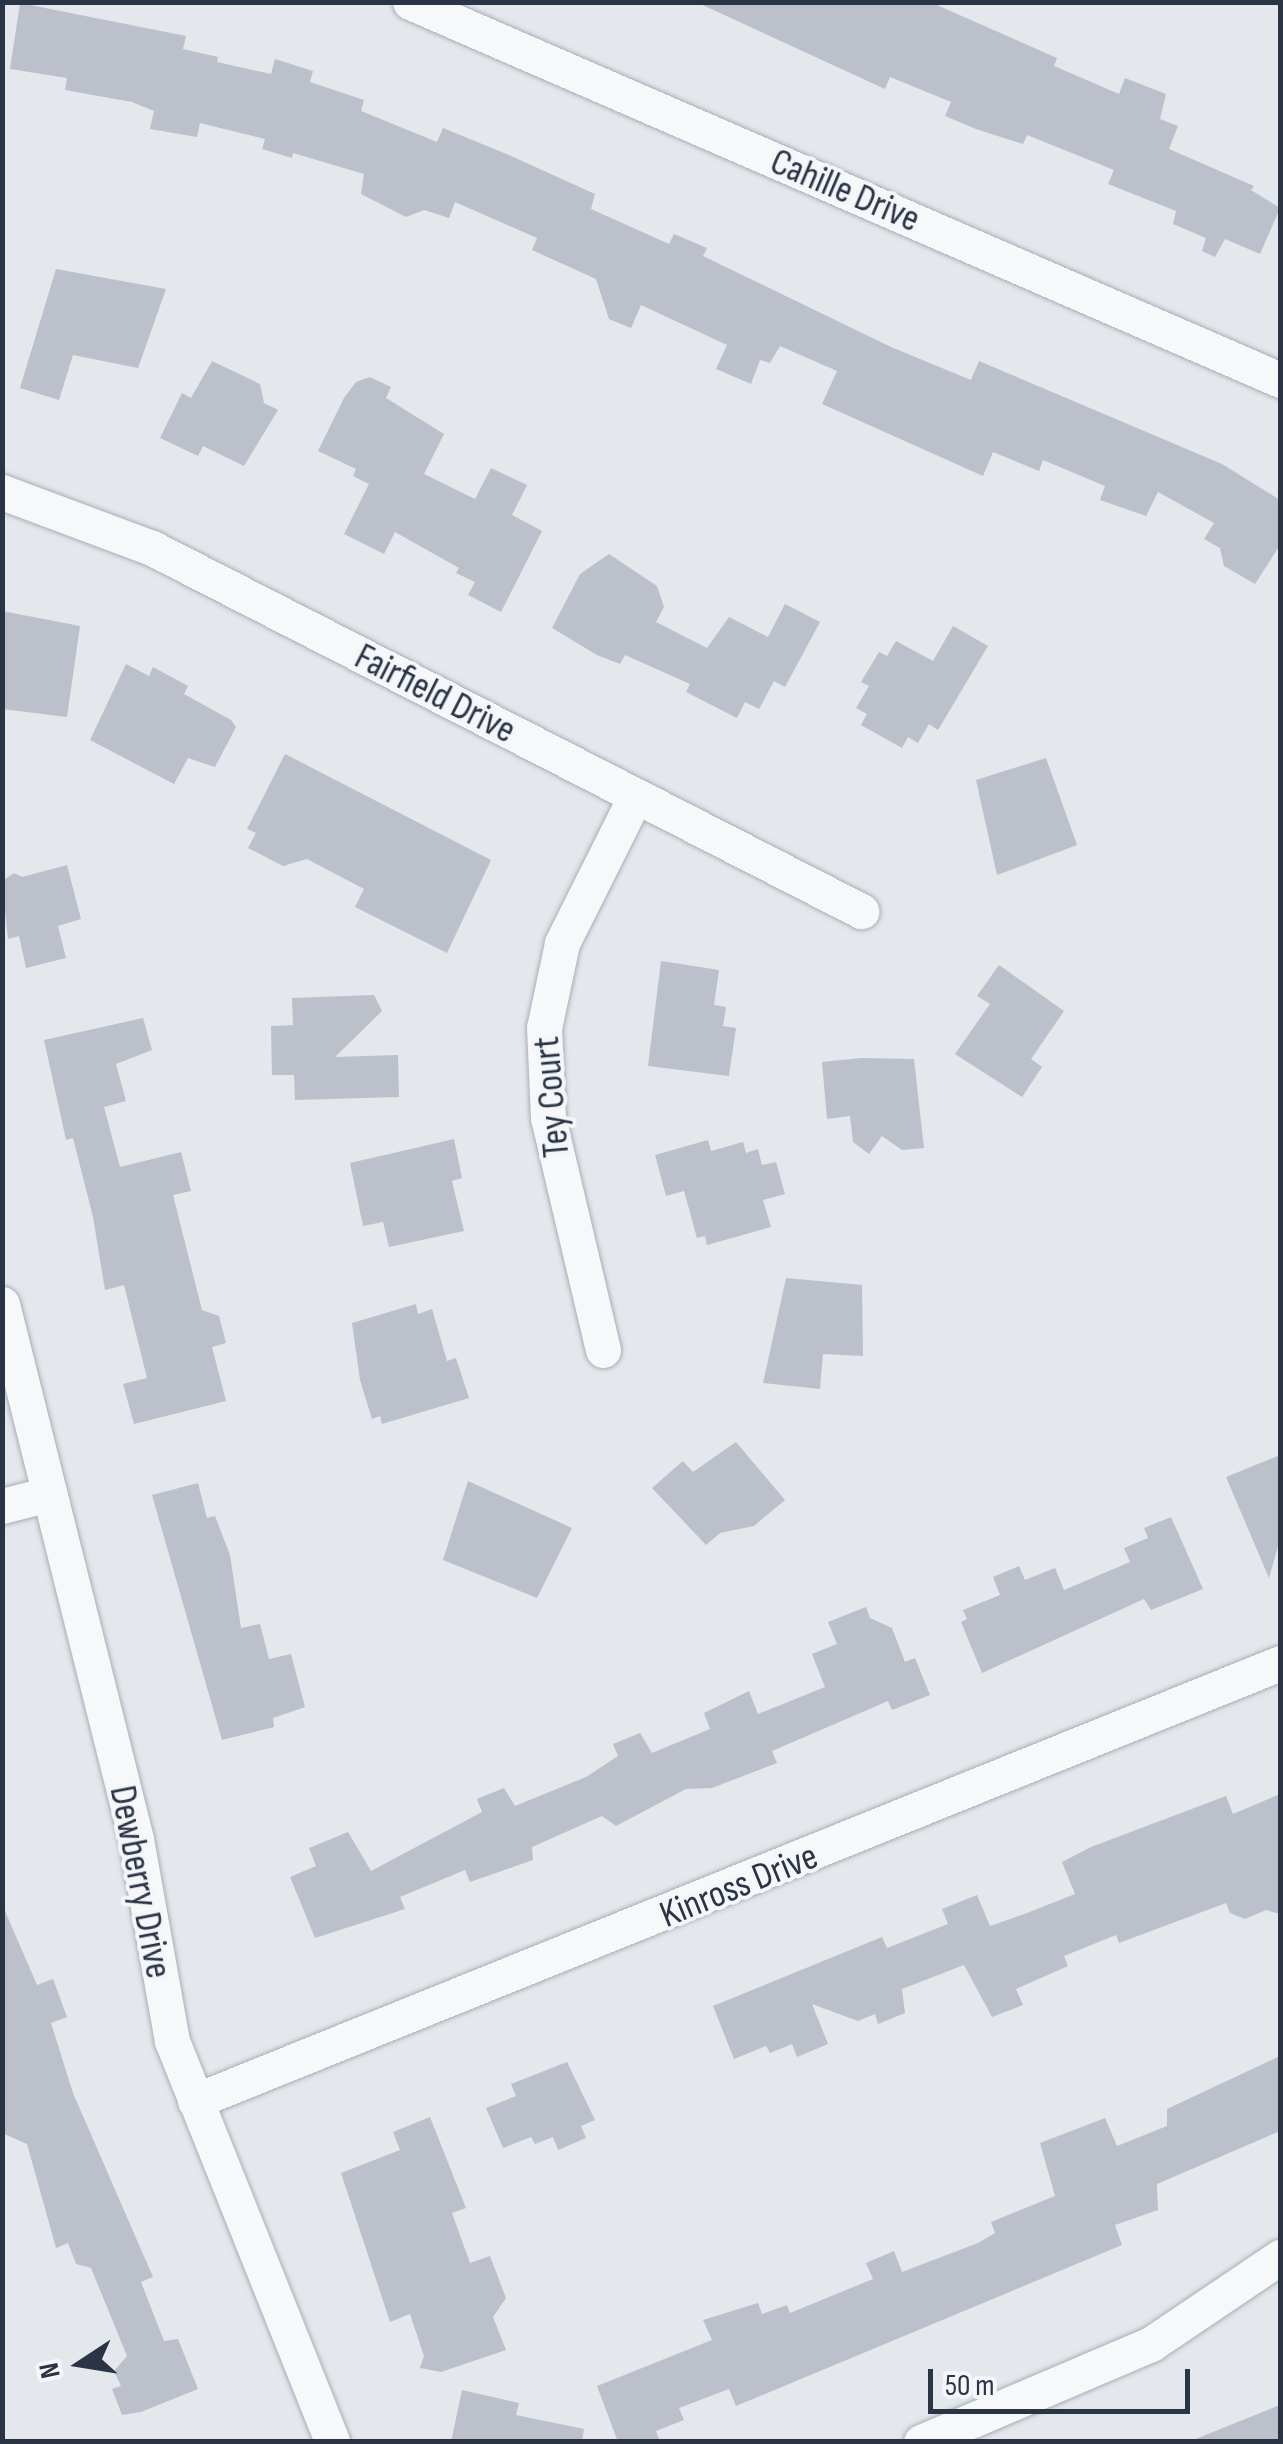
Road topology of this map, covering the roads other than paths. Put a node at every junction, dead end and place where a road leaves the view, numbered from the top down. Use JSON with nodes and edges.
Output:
{"nodes":[{"id":1,"x":410,"y":2,"type":"edge"},
{"id":2,"x":1280,"y":380,"type":"edge"},
{"id":3,"x":2,"y":492,"type":"edge"},
{"id":4,"x":636,"y":798,"type":"junction"},
{"id":5,"x":861,"y":911,"type":"dead end"},
{"id":6,"x":2,"y":1304,"type":"edge"},
{"id":7,"x":603,"y":1350,"type":"dead end"},
{"id":8,"x":49,"y":1494,"type":"junction"},
{"id":9,"x":2,"y":1506,"type":"edge"},
{"id":10,"x":1280,"y":1663,"type":"edge"},
{"id":11,"x":194,"y":2101,"type":"junction"},
{"id":12,"x":1280,"y":2257,"type":"edge"},
{"id":13,"x":332,"y":2442,"type":"edge"},
{"id":14,"x":920,"y":2442,"type":"edge"}],
"edges":[{"from":1,"to":2,"type":"street","name":"Cahille Drive"},
{"from":3,"to":4,"type":"street","name":"Fairfield Drive"},
{"from":4,"to":5,"type":"street","name":"Fairfield Drive"},
{"from":4,"to":7,"type":"street","name":"Tey Court"},
{"from":6,"to":8,"type":"street","name":"Dewberry Drive"},
{"from":8,"to":9,"type":"street"},
{"from":8,"to":11,"type":"street","name":"Dewberry Drive"},
{"from":10,"to":11,"type":"street","name":"Kinross Drive"},
{"from":11,"to":13,"type":"street","name":"Dewberry Drive"},
{"from":12,"to":14,"type":"street"}]}
